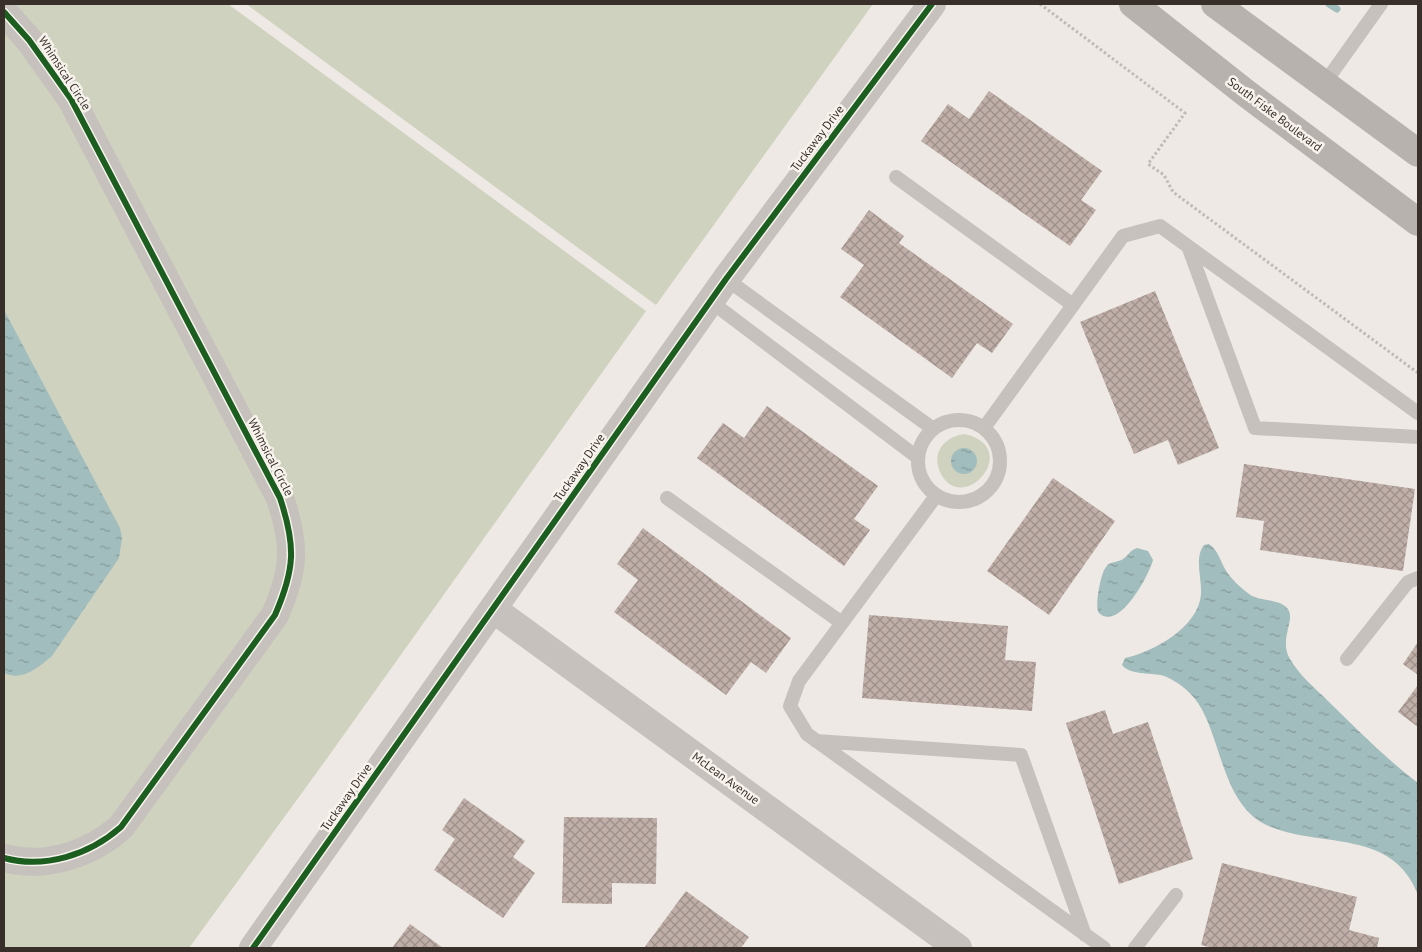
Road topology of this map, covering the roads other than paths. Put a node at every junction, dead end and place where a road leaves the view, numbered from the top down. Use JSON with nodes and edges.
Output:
{"nodes":[{"id":1,"x":932,"y":4,"type":"edge"},
{"id":2,"x":1134,"y":4,"type":"edge"},
{"id":3,"x":1215,"y":4,"type":"edge"},
{"id":4,"x":1381,"y":4,"type":"edge"},
{"id":5,"x":4,"y":12,"type":"edge"},
{"id":6,"x":1324,"y":84,"type":"junction"},
{"id":7,"x":1418,"y":153,"type":"edge"},
{"id":8,"x":896,"y":177,"type":"dead end"},
{"id":9,"x":1418,"y":222,"type":"edge"},
{"id":10,"x":1188,"y":246,"type":"junction"},
{"id":11,"x":726,"y":278,"type":"junction"},
{"id":12,"x":710,"y":301,"type":"junction"},
{"id":13,"x":1073,"y":305,"type":"junction"},
{"id":14,"x":1418,"y":413,"type":"edge"},
{"id":15,"x":932,"y":428,"type":"junction"},
{"id":16,"x":984,"y":428,"type":"junction"},
{"id":17,"x":1418,"y":437,"type":"edge"},
{"id":18,"x":917,"y":457,"type":"junction"},
{"id":19,"x":936,"y":496,"type":"junction"},
{"id":20,"x":667,"y":498,"type":"dead end"},
{"id":21,"x":1418,"y":578,"type":"edge"},
{"id":22,"x":493,"y":608,"type":"junction"},
{"id":23,"x":842,"y":623,"type":"junction"},
{"id":24,"x":1347,"y":659,"type":"dead end"},
{"id":25,"x":816,"y":741,"type":"junction"},
{"id":26,"x":4,"y":858,"type":"edge"},
{"id":27,"x":1176,"y":895,"type":"dead end"},
{"id":28,"x":1085,"y":935,"type":"junction"},
{"id":29,"x":253,"y":948,"type":"edge"},
{"id":30,"x":958,"y":948,"type":"edge"},
{"id":31,"x":1104,"y":948,"type":"edge"},
{"id":32,"x":1135,"y":948,"type":"edge"}],
"edges":[{"from":1,"to":11,"type":"street","name":"Tuckaway Drive"},
{"from":2,"to":9,"type":"main road","name":"South Fiske Boulevard"},
{"from":3,"to":6,"type":"main road"},
{"from":4,"to":6,"type":"lane"},
{"from":5,"to":26,"type":"street","name":"Whimsical Circle"},
{"from":6,"to":7,"type":"main road"},
{"from":8,"to":13,"type":"lane"},
{"from":10,"to":13,"type":"lane"},
{"from":10,"to":14,"type":"lane"},
{"from":10,"to":17,"type":"lane"},
{"from":11,"to":12,"type":"street","name":"Tuckaway Drive"},
{"from":11,"to":15,"type":"lane"},
{"from":12,"to":18,"type":"lane"},
{"from":12,"to":22,"type":"street","name":"Tuckaway Drive"},
{"from":13,"to":16,"type":"lane"},
{"from":15,"to":16,"type":"lane"},
{"from":15,"to":18,"type":"lane"},
{"from":16,"to":19,"type":"lane"},
{"from":18,"to":19,"type":"lane"},
{"from":19,"to":23,"type":"lane"},
{"from":20,"to":23,"type":"lane"},
{"from":21,"to":24,"type":"lane"},
{"from":22,"to":29,"type":"street","name":"Tuckaway Drive"},
{"from":22,"to":30,"type":"street","name":"McLean Avenue"},
{"from":23,"to":25,"type":"lane"},
{"from":25,"to":28,"type":"lane"},
{"from":25,"to":28,"type":"lane"},
{"from":27,"to":32,"type":"lane"},
{"from":28,"to":31,"type":"lane"}]}
